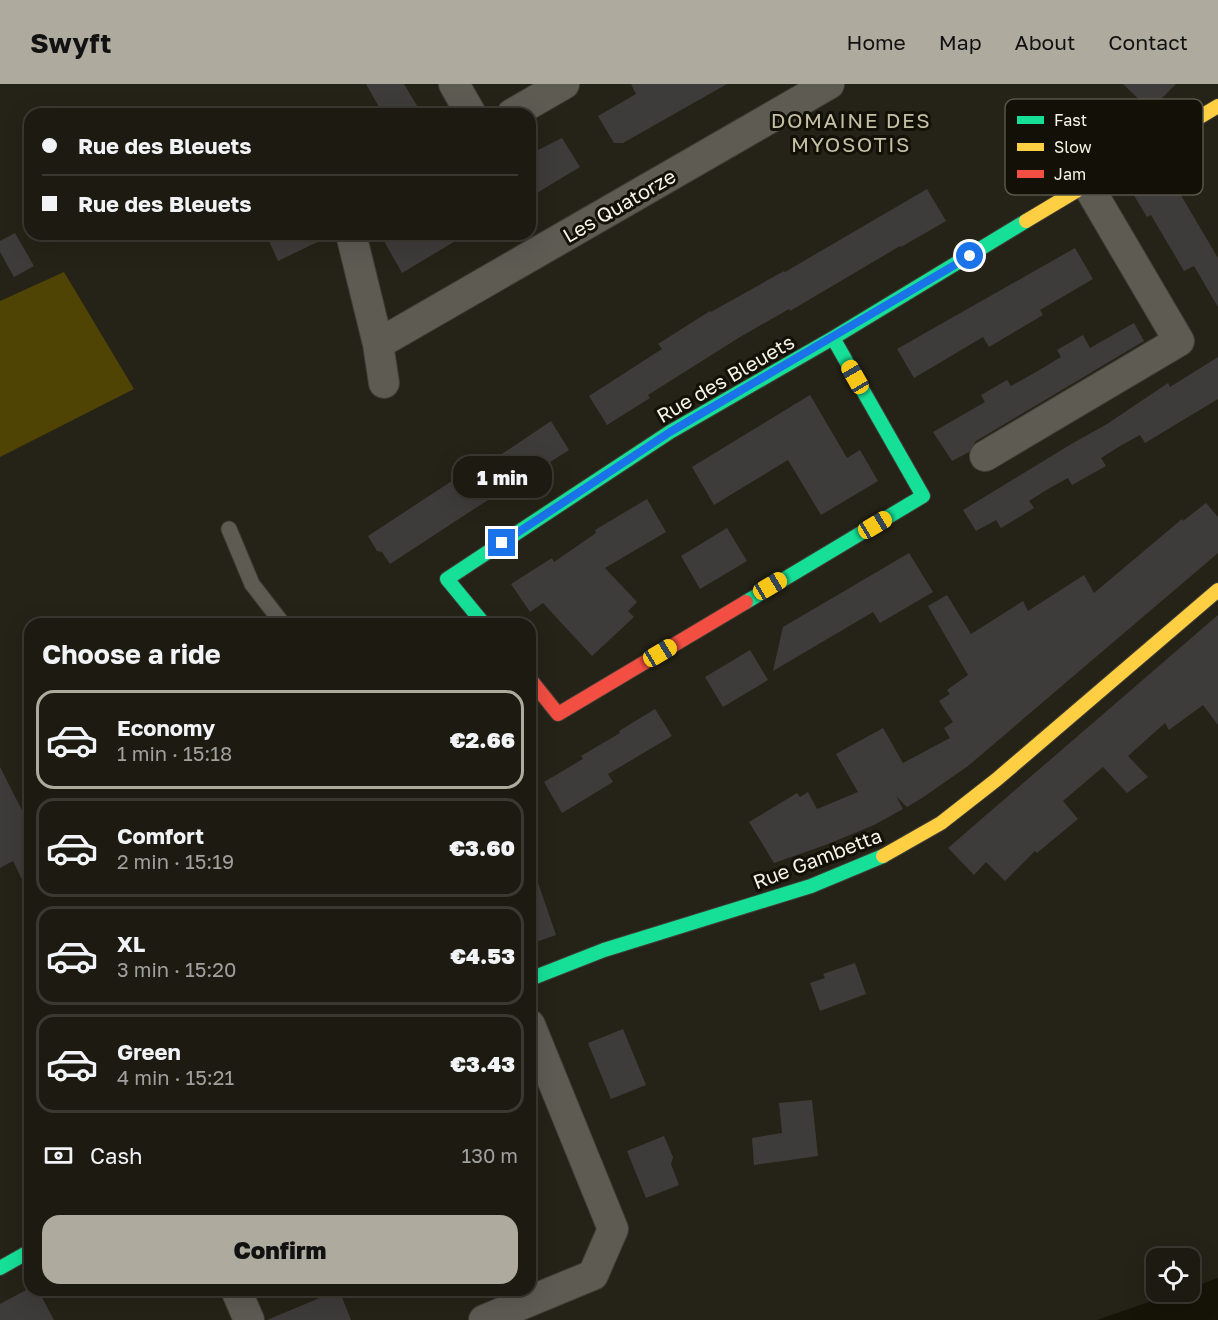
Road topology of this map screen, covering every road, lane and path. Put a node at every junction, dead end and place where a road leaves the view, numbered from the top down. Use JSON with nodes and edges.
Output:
{"nodes":[{"id":1,"x":454,"y":84,"type":"edge"},
{"id":2,"x":564,"y":84,"type":"edge"},
{"id":3,"x":829,"y":84,"type":"edge"},
{"id":4,"x":1218,"y":106,"type":"edge"},
{"id":5,"x":468,"y":108,"type":"edge"},
{"id":6,"x":522,"y":108,"type":"edge"},
{"id":7,"x":1203,"y":115,"type":"edge"},
{"id":8,"x":1073,"y":195,"type":"edge"},
{"id":9,"x":1093,"y":195,"type":"edge"},
{"id":10,"x":352,"y":240,"type":"edge"},
{"id":11,"x":833,"y":338,"type":"junction"},
{"id":12,"x":378,"y":344,"type":"junction"},
{"id":13,"x":384,"y":383,"type":"dead end"},
{"id":14,"x":985,"y":456,"type":"dead end"},
{"id":15,"x":229,"y":529,"type":"dead end"},
{"id":16,"x":1218,"y":590,"type":"edge"},
{"id":17,"x":278,"y":618,"type":"edge"},
{"id":18,"x":479,"y":618,"type":"edge"},
{"id":19,"x":536,"y":686,"type":"edge"},
{"id":20,"x":536,"y":977,"type":"edge"},
{"id":21,"x":536,"y":1040,"type":"edge"},
{"id":22,"x":24,"y":1254,"type":"edge"},
{"id":23,"x":0,"y":1268,"type":"edge"},
{"id":24,"x":239,"y":1296,"type":"edge"},
{"id":25,"x":249,"y":1320,"type":"edge"},
{"id":26,"x":484,"y":1320,"type":"edge"}],
"edges":[{"from":1,"to":5,"type":"street"},
{"from":2,"to":6,"type":"street"},
{"from":3,"to":12,"type":"street","name":"Les Quatorze"},
{"from":4,"to":7,"type":"street","name":"Rue des Bleuets"},
{"from":8,"to":11,"type":"street","name":"Rue des Bleuets"},
{"from":9,"to":14,"type":"street"},
{"from":10,"to":12,"type":"street"},
{"from":11,"to":18,"type":"street","name":"Rue des Bleuets"},
{"from":11,"to":19,"type":"street"},
{"from":12,"to":13,"type":"street"},
{"from":15,"to":17,"type":"lane"},
{"from":16,"to":20,"type":"street","name":"Rue Gambetta"},
{"from":21,"to":26,"type":"street"},
{"from":22,"to":23,"type":"street"},
{"from":24,"to":25,"type":"street"}]}
